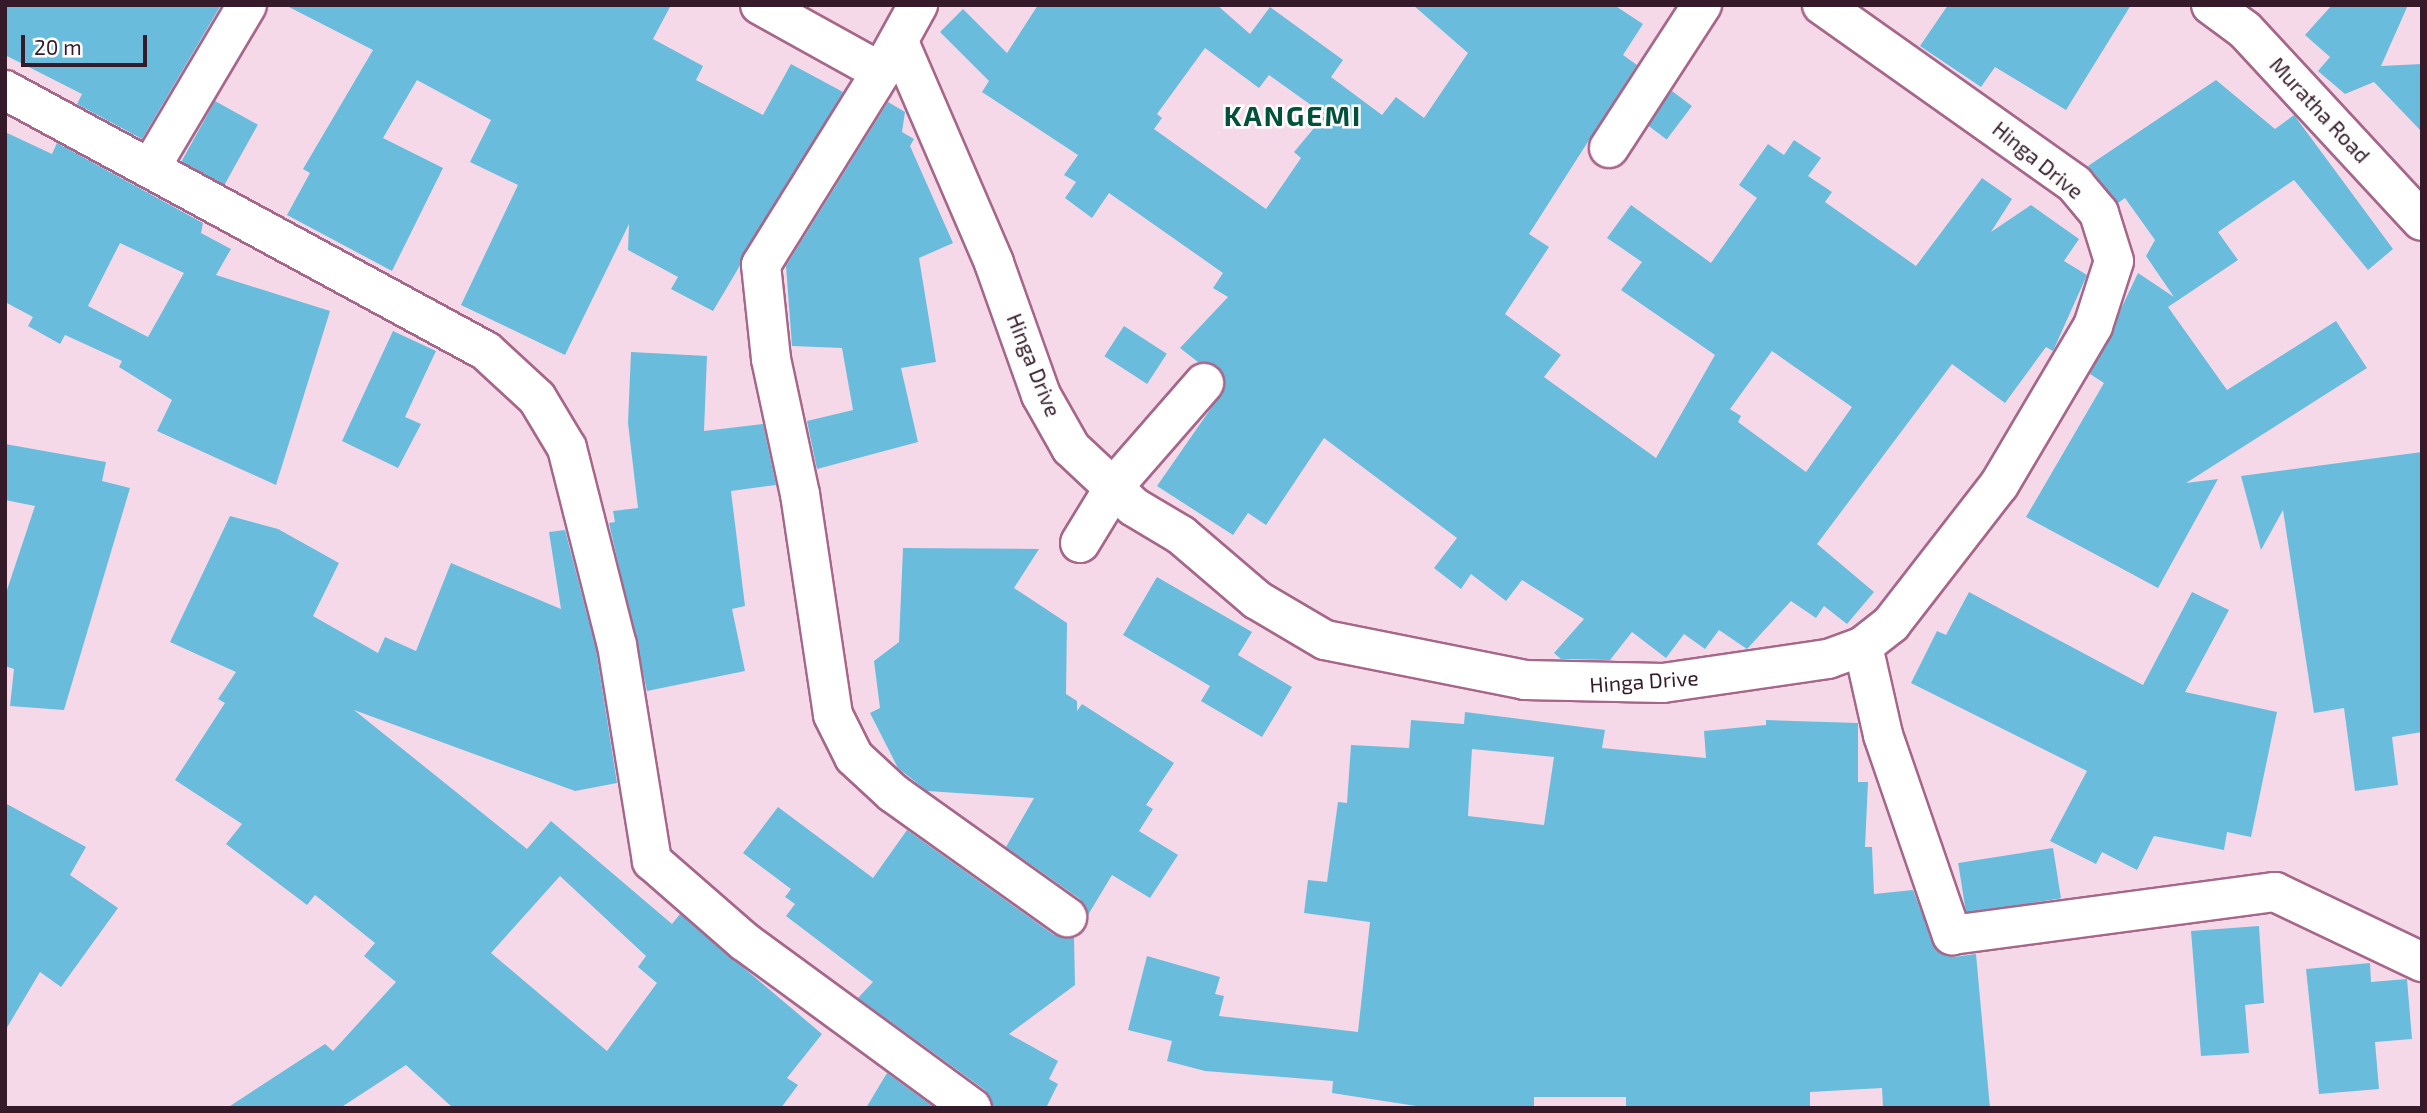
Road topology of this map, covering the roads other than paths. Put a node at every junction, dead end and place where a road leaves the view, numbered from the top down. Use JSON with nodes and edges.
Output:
{"nodes":[{"id":1,"x":247,"y":5,"type":"edge"},
{"id":2,"x":760,"y":5,"type":"edge"},
{"id":3,"x":918,"y":5,"type":"edge"},
{"id":4,"x":1702,"y":5,"type":"edge"},
{"id":5,"x":1822,"y":5,"type":"edge"},
{"id":6,"x":2211,"y":5,"type":"edge"},
{"id":7,"x":890,"y":57,"type":"junction"},
{"id":8,"x":5,"y":90,"type":"edge"},
{"id":9,"x":1609,"y":148,"type":"dead end"},
{"id":10,"x":152,"y":165,"type":"junction"},
{"id":11,"x":2420,"y":215,"type":"edge"},
{"id":12,"x":1204,"y":383,"type":"dead end"},
{"id":13,"x":1116,"y":484,"type":"junction"},
{"id":14,"x":1080,"y":543,"type":"dead end"},
{"id":15,"x":1863,"y":646,"type":"junction"},
{"id":16,"x":1067,"y":917,"type":"dead end"},
{"id":17,"x":2422,"y":962,"type":"edge"},
{"id":18,"x":972,"y":1108,"type":"edge"}],
"edges":[{"from":1,"to":10,"type":"street"},
{"from":2,"to":7,"type":"street"},
{"from":3,"to":7,"type":"street"},
{"from":4,"to":9,"type":"street"},
{"from":5,"to":15,"type":"street","name":"Hinga Drive"},
{"from":6,"to":11,"type":"street","name":"Muratha Road"},
{"from":7,"to":13,"type":"street","name":"Hinga Drive"},
{"from":7,"to":16,"type":"street"},
{"from":8,"to":10,"type":"street"},
{"from":10,"to":18,"type":"street"},
{"from":12,"to":13,"type":"street"},
{"from":13,"to":14,"type":"street"},
{"from":13,"to":15,"type":"street","name":"Hinga Drive"},
{"from":15,"to":17,"type":"street"}]}
